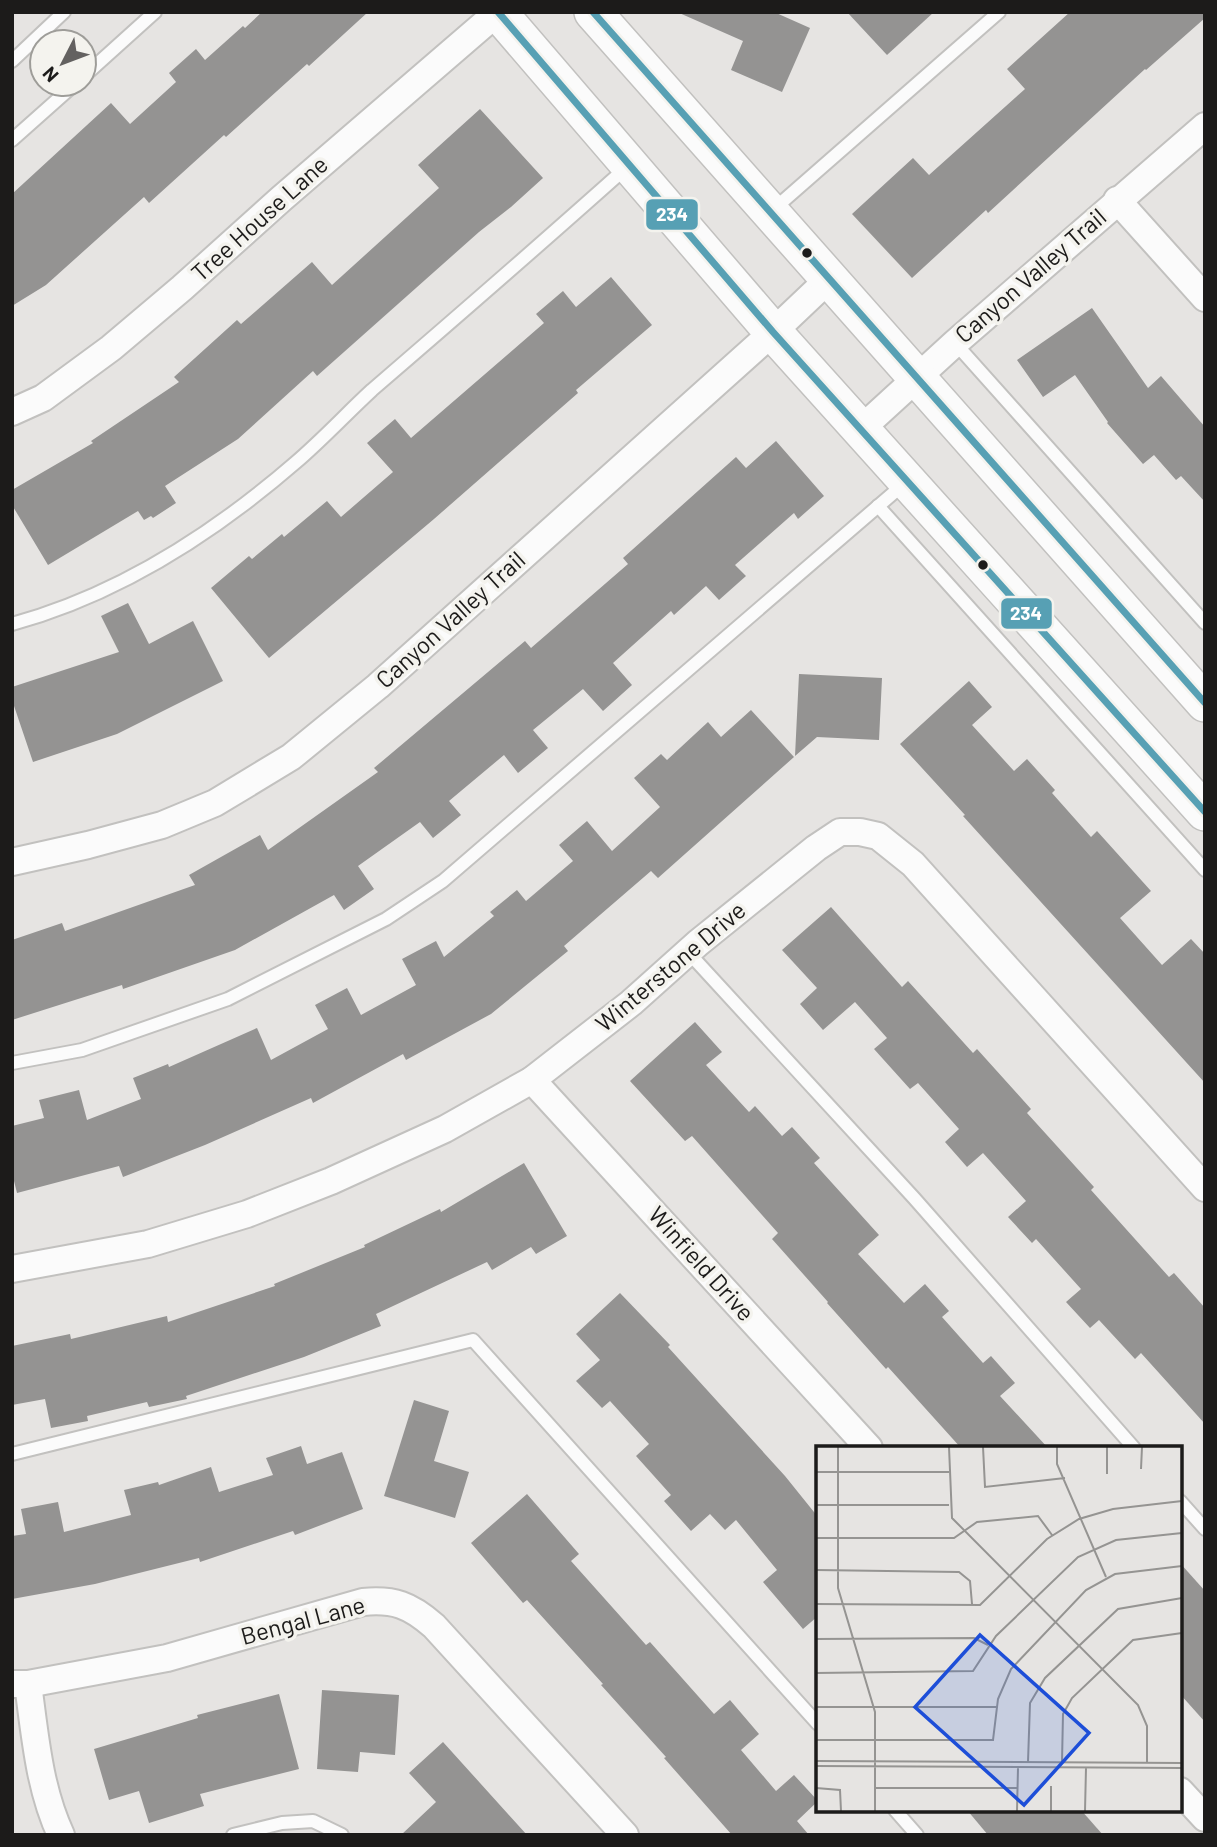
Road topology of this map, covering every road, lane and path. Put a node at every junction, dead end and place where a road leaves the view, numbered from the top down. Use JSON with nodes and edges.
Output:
{"nodes":[{"id":1,"x":64,"y":12,"type":"edge"},
{"id":2,"x":155,"y":12,"type":"edge"},
{"id":3,"x":498,"y":12,"type":"edge"},
{"id":4,"x":593,"y":12,"type":"edge"},
{"id":5,"x":999,"y":12,"type":"edge"},
{"id":6,"x":12,"y":61,"type":"edge"},
{"id":7,"x":98,"y":63,"type":"edge"},
{"id":8,"x":59,"y":98,"type":"edge"},
{"id":9,"x":1205,"y":126,"type":"edge"},
{"id":10,"x":12,"y":140,"type":"edge"},
{"id":11,"x":629,"y":165,"type":"junction"},
{"id":12,"x":1118,"y":200,"type":"junction"},
{"id":13,"x":771,"y":212,"type":"junction"},
{"id":14,"x":830,"y":278,"type":"junction"},
{"id":15,"x":1205,"y":298,"type":"edge"},
{"id":16,"x":773,"y":332,"type":"junction"},
{"id":17,"x":955,"y":343,"type":"junction"},
{"id":18,"x":916,"y":378,"type":"junction"},
{"id":19,"x":12,"y":412,"type":"edge"},
{"id":20,"x":861,"y":429,"type":"junction"},
{"id":21,"x":908,"y":481,"type":"junction"},
{"id":22,"x":878,"y":506,"type":"junction"},
{"id":23,"x":1205,"y":623,"type":"edge"},
{"id":24,"x":12,"y":624,"type":"edge"},
{"id":25,"x":1205,"y":703,"type":"edge"},
{"id":26,"x":1205,"y":812,"type":"edge"},
{"id":27,"x":12,"y":862,"type":"edge"},
{"id":28,"x":1205,"y":870,"type":"edge"},
{"id":29,"x":688,"y":952,"type":"junction"},
{"id":30,"x":12,"y":1063,"type":"edge"},
{"id":31,"x":532,"y":1080,"type":"junction"},
{"id":32,"x":1205,"y":1188,"type":"edge"},
{"id":33,"x":12,"y":1269,"type":"edge"},
{"id":34,"x":867,"y":1446,"type":"edge"},
{"id":35,"x":1132,"y":1446,"type":"edge"},
{"id":36,"x":12,"y":1454,"type":"edge"},
{"id":37,"x":1182,"y":1503,"type":"edge"},
{"id":38,"x":1205,"y":1529,"type":"edge"},
{"id":39,"x":20,"y":1684,"type":"edge"},
{"id":40,"x":816,"y":1722,"type":"edge"},
{"id":41,"x":1182,"y":1793,"type":"edge"},
{"id":42,"x":897,"y":1812,"type":"edge"},
{"id":43,"x":1205,"y":1818,"type":"edge"},
{"id":44,"x":61,"y":1835,"type":"edge"},
{"id":45,"x":233,"y":1835,"type":"edge"},
{"id":46,"x":342,"y":1835,"type":"edge"},
{"id":47,"x":625,"y":1835,"type":"edge"},
{"id":48,"x":917,"y":1835,"type":"edge"}],
"edges":[{"from":1,"to":6,"type":"lane"},
{"from":2,"to":7,"type":"lane"},
{"from":3,"to":11,"type":"main road"},
{"from":3,"to":19,"type":"street","name":"Tree House Lane"},
{"from":4,"to":13,"type":"main road"},
{"from":5,"to":13,"type":"lane"},
{"from":8,"to":10,"type":"lane"},
{"from":9,"to":12,"type":"street","name":"Canyon Valley Trail"},
{"from":11,"to":16,"type":"main road"},
{"from":11,"to":24,"type":"lane"},
{"from":12,"to":15,"type":"street"},
{"from":12,"to":17,"type":"street","name":"Canyon Valley Trail"},
{"from":13,"to":14,"type":"main road"},
{"from":14,"to":16,"type":"street","name":"Canyon Valley Trail"},
{"from":14,"to":18,"type":"main road"},
{"from":16,"to":20,"type":"main road"},
{"from":16,"to":27,"type":"street","name":"Canyon Valley Trail"},
{"from":17,"to":18,"type":"street","name":"Canyon Valley Trail"},
{"from":17,"to":23,"type":"lane"},
{"from":18,"to":20,"type":"street","name":"Canyon Valley Trail"},
{"from":18,"to":25,"type":"main road"},
{"from":20,"to":21,"type":"main road"},
{"from":21,"to":22,"type":"lane"},
{"from":21,"to":26,"type":"main road"},
{"from":22,"to":28,"type":"lane"},
{"from":22,"to":30,"type":"lane"},
{"from":29,"to":31,"type":"street","name":"Winterstone Drive"},
{"from":29,"to":32,"type":"street","name":"Winterstone Drive"},
{"from":29,"to":35,"type":"lane"},
{"from":31,"to":33,"type":"street","name":"Winterstone Drive"},
{"from":31,"to":34,"type":"street","name":"Winfield Drive"},
{"from":36,"to":40,"type":"lane"},
{"from":37,"to":38,"type":"lane"},
{"from":39,"to":44,"type":"street"},
{"from":39,"to":47,"type":"street","name":"Bengal Lane"},
{"from":41,"to":43,"type":"street"},
{"from":42,"to":48,"type":"lane"},
{"from":45,"to":46,"type":"lane"}]}
